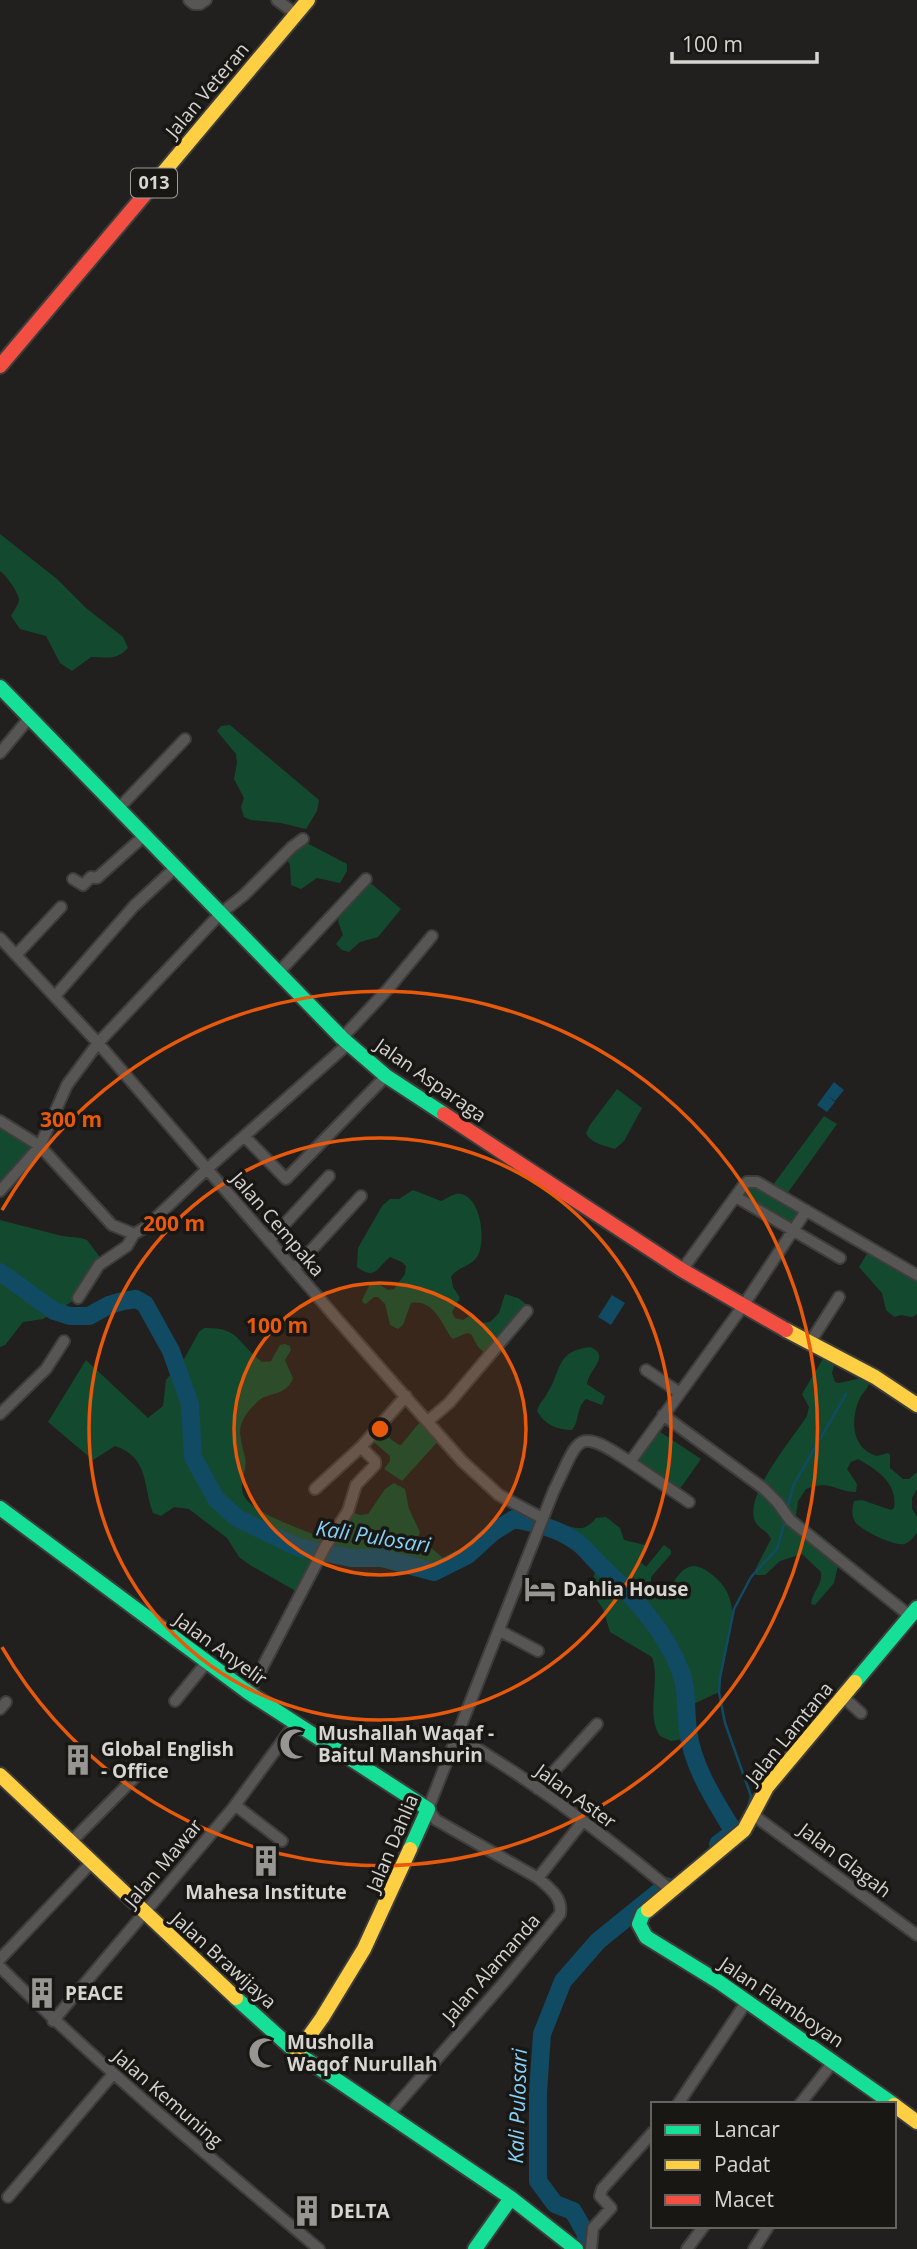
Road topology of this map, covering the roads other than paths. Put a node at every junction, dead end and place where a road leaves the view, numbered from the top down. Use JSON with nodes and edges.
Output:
{"nodes":[{"id":1,"x":189,"y":0,"type":"edge"},
{"id":2,"x":206,"y":0,"type":"edge"},
{"id":3,"x":277,"y":0,"type":"edge"},
{"id":4,"x":308,"y":0,"type":"edge"},
{"id":5,"x":296,"y":15,"type":"junction"},
{"id":6,"x":0,"y":366,"type":"edge"},
{"id":7,"x":0,"y":687,"type":"edge"},
{"id":8,"x":30,"y":717,"type":"junction"},
{"id":9,"x":185,"y":739,"type":"dead end"},
{"id":10,"x":0,"y":753,"type":"edge"},
{"id":11,"x":119,"y":808,"type":"junction"},
{"id":12,"x":145,"y":835,"type":"junction"},
{"id":13,"x":303,"y":839,"type":"dead end"},
{"id":14,"x":176,"y":867,"type":"junction"},
{"id":15,"x":73,"y":878,"type":"dead end"},
{"id":16,"x":366,"y":879,"type":"dead end"},
{"id":17,"x":61,"y":907,"type":"dead end"},
{"id":18,"x":220,"y":914,"type":"junction"},
{"id":19,"x":432,"y":936,"type":"dead end"},
{"id":20,"x":0,"y":938,"type":"edge"},
{"id":21,"x":16,"y":955,"type":"junction"},
{"id":22,"x":278,"y":973,"type":"junction"},
{"id":23,"x":55,"y":996,"type":"junction"},
{"id":24,"x":345,"y":1041,"type":"junction"},
{"id":25,"x":98,"y":1043,"type":"junction"},
{"id":26,"x":386,"y":1076,"type":"junction"},
{"id":27,"x":0,"y":1121,"type":"edge"},
{"id":28,"x":244,"y":1136,"type":"junction"},
{"id":29,"x":40,"y":1146,"type":"junction"},
{"id":30,"x":207,"y":1169,"type":"junction"},
{"id":31,"x":330,"y":1176,"type":"dead end"},
{"id":32,"x":0,"y":1191,"type":"edge"},
{"id":33,"x":361,"y":1196,"type":"dead end"},
{"id":34,"x":736,"y":1197,"type":"junction"},
{"id":35,"x":806,"y":1212,"type":"junction"},
{"id":36,"x":793,"y":1231,"type":"junction"},
{"id":37,"x":134,"y":1234,"type":"junction"},
{"id":38,"x":269,"y":1241,"type":"junction"},
{"id":39,"x":840,"y":1258,"type":"dead end"},
{"id":40,"x":293,"y":1269,"type":"junction"},
{"id":41,"x":682,"y":1270,"type":"junction"},
{"id":42,"x":917,"y":1275,"type":"edge"},
{"id":43,"x":839,"y":1297,"type":"dead end"},
{"id":44,"x":78,"y":1298,"type":"dead end"},
{"id":45,"x":743,"y":1306,"type":"junction"},
{"id":46,"x":527,"y":1311,"type":"dead end"},
{"id":47,"x":64,"y":1341,"type":"dead end"},
{"id":48,"x":810,"y":1344,"type":"junction"},
{"id":49,"x":646,"y":1370,"type":"dead end"},
{"id":50,"x":680,"y":1392,"type":"junction"},
{"id":51,"x":406,"y":1396,"type":"junction"},
{"id":52,"x":917,"y":1405,"type":"edge"},
{"id":53,"x":0,"y":1414,"type":"edge"},
{"id":54,"x":663,"y":1415,"type":"junction"},
{"id":55,"x":428,"y":1422,"type":"junction"},
{"id":56,"x":361,"y":1447,"type":"junction"},
{"id":57,"x":629,"y":1462,"type":"junction"},
{"id":58,"x":314,"y":1489,"type":"dead end"},
{"id":59,"x":689,"y":1502,"type":"dead end"},
{"id":60,"x":0,"y":1508,"type":"edge"},
{"id":61,"x":539,"y":1525,"type":"junction"},
{"id":62,"x":913,"y":1612,"type":"edge"},
{"id":63,"x":500,"y":1631,"type":"junction"},
{"id":64,"x":538,"y":1651,"type":"dead end"},
{"id":65,"x":207,"y":1662,"type":"junction"},
{"id":66,"x":249,"y":1693,"type":"junction"},
{"id":67,"x":843,"y":1697,"type":"junction"},
{"id":68,"x":175,"y":1701,"type":"dead end"},
{"id":69,"x":861,"y":1713,"type":"dead end"},
{"id":70,"x":597,"y":1724,"type":"dead end"},
{"id":71,"x":294,"y":1725,"type":"junction"},
{"id":72,"x":457,"y":1736,"type":"junction"},
{"id":73,"x":143,"y":1769,"type":"dead end"},
{"id":74,"x":0,"y":1775,"type":"edge"},
{"id":75,"x":538,"y":1789,"type":"junction"},
{"id":76,"x":235,"y":1805,"type":"junction"},
{"id":77,"x":428,"y":1809,"type":"junction"},
{"id":78,"x":752,"y":1814,"type":"junction"},
{"id":79,"x":583,"y":1821,"type":"junction"},
{"id":80,"x":72,"y":1841,"type":"junction"},
{"id":81,"x":282,"y":1841,"type":"dead end"},
{"id":82,"x":93,"y":1861,"type":"junction"},
{"id":83,"x":538,"y":1878,"type":"junction"},
{"id":84,"x":665,"y":1885,"type":"junction"},
{"id":85,"x":143,"y":1912,"type":"junction"},
{"id":86,"x":917,"y":1935,"type":"edge"},
{"id":87,"x":646,"y":1937,"type":"joint"},
{"id":88,"x":0,"y":1959,"type":"edge"},
{"id":89,"x":0,"y":1968,"type":"edge"},
{"id":90,"x":747,"y":2001,"type":"junction"},
{"id":91,"x":53,"y":2021,"type":"junction"},
{"id":92,"x":297,"y":2053,"type":"junction"},
{"id":93,"x":834,"y":2061,"type":"junction"},
{"id":94,"x":113,"y":2074,"type":"junction"},
{"id":95,"x":679,"y":2102,"type":"edge"},
{"id":96,"x":802,"y":2102,"type":"edge"},
{"id":97,"x":891,"y":2102,"type":"edge"},
{"id":98,"x":896,"y":2106,"type":"edge"},
{"id":99,"x":388,"y":2116,"type":"junction"},
{"id":100,"x":917,"y":2122,"type":"edge"},
{"id":101,"x":651,"y":2134,"type":"edge"},
{"id":102,"x":8,"y":2197,"type":"dead end"},
{"id":103,"x":512,"y":2197,"type":"junction"},
{"id":104,"x":703,"y":2228,"type":"edge"},
{"id":105,"x":767,"y":2228,"type":"edge"},
{"id":106,"x":319,"y":2249,"type":"edge"},
{"id":107,"x":475,"y":2249,"type":"edge"},
{"id":108,"x":576,"y":2249,"type":"edge"},
{"id":109,"x":592,"y":2249,"type":"edge"},
{"id":110,"x":687,"y":2249,"type":"edge"},
{"id":111,"x":754,"y":2249,"type":"edge"}],
"edges":[{"from":1,"to":2,"type":"street"},
{"from":3,"to":5,"type":"street"},
{"from":4,"to":5,"type":"street","name":"Jalan Veteran","number":"013"},
{"from":5,"to":6,"type":"street","name":"Jalan Veteran","number":"013"},
{"from":7,"to":8,"type":"street","name":"Jalan Asparaga"},
{"from":8,"to":10,"type":"street"},
{"from":8,"to":11,"type":"street","name":"Jalan Asparaga"},
{"from":9,"to":11,"type":"street"},
{"from":11,"to":12,"type":"street","name":"Jalan Asparaga"},
{"from":12,"to":14,"type":"street","name":"Jalan Asparaga"},
{"from":12,"to":15,"type":"street"},
{"from":13,"to":18,"type":"street"},
{"from":14,"to":18,"type":"street","name":"Jalan Asparaga"},
{"from":14,"to":23,"type":"street"},
{"from":16,"to":22,"type":"street"},
{"from":17,"to":21,"type":"street"},
{"from":18,"to":22,"type":"street","name":"Jalan Asparaga"},
{"from":18,"to":25,"type":"street"},
{"from":19,"to":24,"type":"street"},
{"from":20,"to":21,"type":"street","name":"Jalan Cempaka"},
{"from":21,"to":23,"type":"street","name":"Jalan Cempaka"},
{"from":22,"to":24,"type":"street","name":"Jalan Asparaga"},
{"from":23,"to":25,"type":"street","name":"Jalan Cempaka"},
{"from":24,"to":26,"type":"street","name":"Jalan Asparaga"},
{"from":24,"to":28,"type":"street"},
{"from":25,"to":29,"type":"street"},
{"from":25,"to":30,"type":"street","name":"Jalan Cempaka"},
{"from":26,"to":28,"type":"street"},
{"from":26,"to":41,"type":"street","name":"Jalan Asparaga"},
{"from":27,"to":29,"type":"street"},
{"from":28,"to":30,"type":"street"},
{"from":29,"to":32,"type":"street"},
{"from":29,"to":37,"type":"street"},
{"from":30,"to":37,"type":"street"},
{"from":30,"to":38,"type":"street","name":"Jalan Cempaka"},
{"from":31,"to":38,"type":"street"},
{"from":33,"to":40,"type":"street"},
{"from":34,"to":35,"type":"street"},
{"from":34,"to":36,"type":"street"},
{"from":34,"to":41,"type":"street"},
{"from":35,"to":36,"type":"street"},
{"from":35,"to":42,"type":"street"},
{"from":36,"to":39,"type":"street"},
{"from":36,"to":45,"type":"street"},
{"from":37,"to":44,"type":"street"},
{"from":38,"to":40,"type":"street","name":"Jalan Cempaka"},
{"from":40,"to":51,"type":"street","name":"Jalan Cempaka"},
{"from":41,"to":45,"type":"street","name":"Jalan Asparaga"},
{"from":43,"to":48,"type":"street"},
{"from":45,"to":48,"type":"street","name":"Jalan Asparaga"},
{"from":45,"to":50,"type":"street"},
{"from":46,"to":55,"type":"street"},
{"from":47,"to":53,"type":"street"},
{"from":48,"to":52,"type":"street","name":"Jalan Asparaga"},
{"from":49,"to":50,"type":"street"},
{"from":50,"to":54,"type":"street"},
{"from":51,"to":55,"type":"street","name":"Jalan Cempaka"},
{"from":51,"to":56,"type":"street"},
{"from":54,"to":57,"type":"street"},
{"from":54,"to":62,"type":"street"},
{"from":55,"to":61,"type":"street","name":"Jalan Cempaka"},
{"from":56,"to":58,"type":"street"},
{"from":56,"to":66,"type":"street"},
{"from":57,"to":59,"type":"street"},
{"from":57,"to":61,"type":"street","name":"Jalan Dahlia"},
{"from":60,"to":65,"type":"street","name":"Jalan Anyelir"},
{"from":61,"to":63,"type":"street","name":"Jalan Dahlia"},
{"from":62,"to":67,"type":"street","name":"Jalan Lamtana"},
{"from":63,"to":64,"type":"street"},
{"from":63,"to":72,"type":"street","name":"Jalan Dahlia"},
{"from":65,"to":66,"type":"street","name":"Jalan Anyelir"},
{"from":65,"to":68,"type":"street"},
{"from":66,"to":71,"type":"street","name":"Jalan Anyelir"},
{"from":67,"to":69,"type":"street"},
{"from":67,"to":78,"type":"street","name":"Jalan Lamtana"},
{"from":70,"to":75,"type":"street"},
{"from":71,"to":76,"type":"street","name":"Jalan Mawar"},
{"from":71,"to":77,"type":"street","name":"Jalan Anyelir"},
{"from":72,"to":75,"type":"street","name":"Jalan Aster"},
{"from":72,"to":77,"type":"street","name":"Jalan Dahlia"},
{"from":73,"to":80,"type":"street"},
{"from":74,"to":80,"type":"street","name":"Jalan Brawijaya"},
{"from":75,"to":79,"type":"street","name":"Jalan Aster"},
{"from":76,"to":81,"type":"street"},
{"from":76,"to":85,"type":"street","name":"Jalan Mawar"},
{"from":77,"to":83,"type":"street","name":"Jalan Alamanda"},
{"from":77,"to":92,"type":"street","name":"Jalan Dahlia"},
{"from":78,"to":84,"type":"street","name":"Jalan Lamtana"},
{"from":78,"to":86,"type":"street","name":"Jalan Glagah"},
{"from":79,"to":83,"type":"street"},
{"from":79,"to":84,"type":"street","name":"Jalan Aster"},
{"from":80,"to":82,"type":"street","name":"Jalan Brawijaya"},
{"from":82,"to":85,"type":"street","name":"Jalan Brawijaya"},
{"from":82,"to":88,"type":"street"},
{"from":83,"to":99,"type":"street","name":"Jalan Alamanda"},
{"from":84,"to":87,"type":"street","name":"Jalan Lamtana"},
{"from":85,"to":91,"type":"street","name":"Jalan Mawar"},
{"from":85,"to":92,"type":"street","name":"Jalan Brawijaya"},
{"from":87,"to":90,"type":"street","name":"Jalan Flamboyan"},
{"from":89,"to":91,"type":"street","name":"Jalan Kemuning"},
{"from":90,"to":93,"type":"street","name":"Jalan Flamboyan"},
{"from":90,"to":95,"type":"street"},
{"from":91,"to":94,"type":"street","name":"Jalan Kemuning"},
{"from":92,"to":99,"type":"street","name":"Jalan Brawijaya"},
{"from":93,"to":96,"type":"street"},
{"from":93,"to":97,"type":"street","name":"Jalan Flamboyan"},
{"from":94,"to":102,"type":"street"},
{"from":94,"to":106,"type":"street","name":"Jalan Kemuning"},
{"from":98,"to":100,"type":"street","name":"Jalan Flamboyan"},
{"from":99,"to":103,"type":"street","name":"Jalan Brawijaya"},
{"from":101,"to":109,"type":"street"},
{"from":103,"to":107,"type":"street"},
{"from":103,"to":108,"type":"street","name":"Jalan Brawijaya"},
{"from":104,"to":110,"type":"street"},
{"from":105,"to":111,"type":"street"}]}
